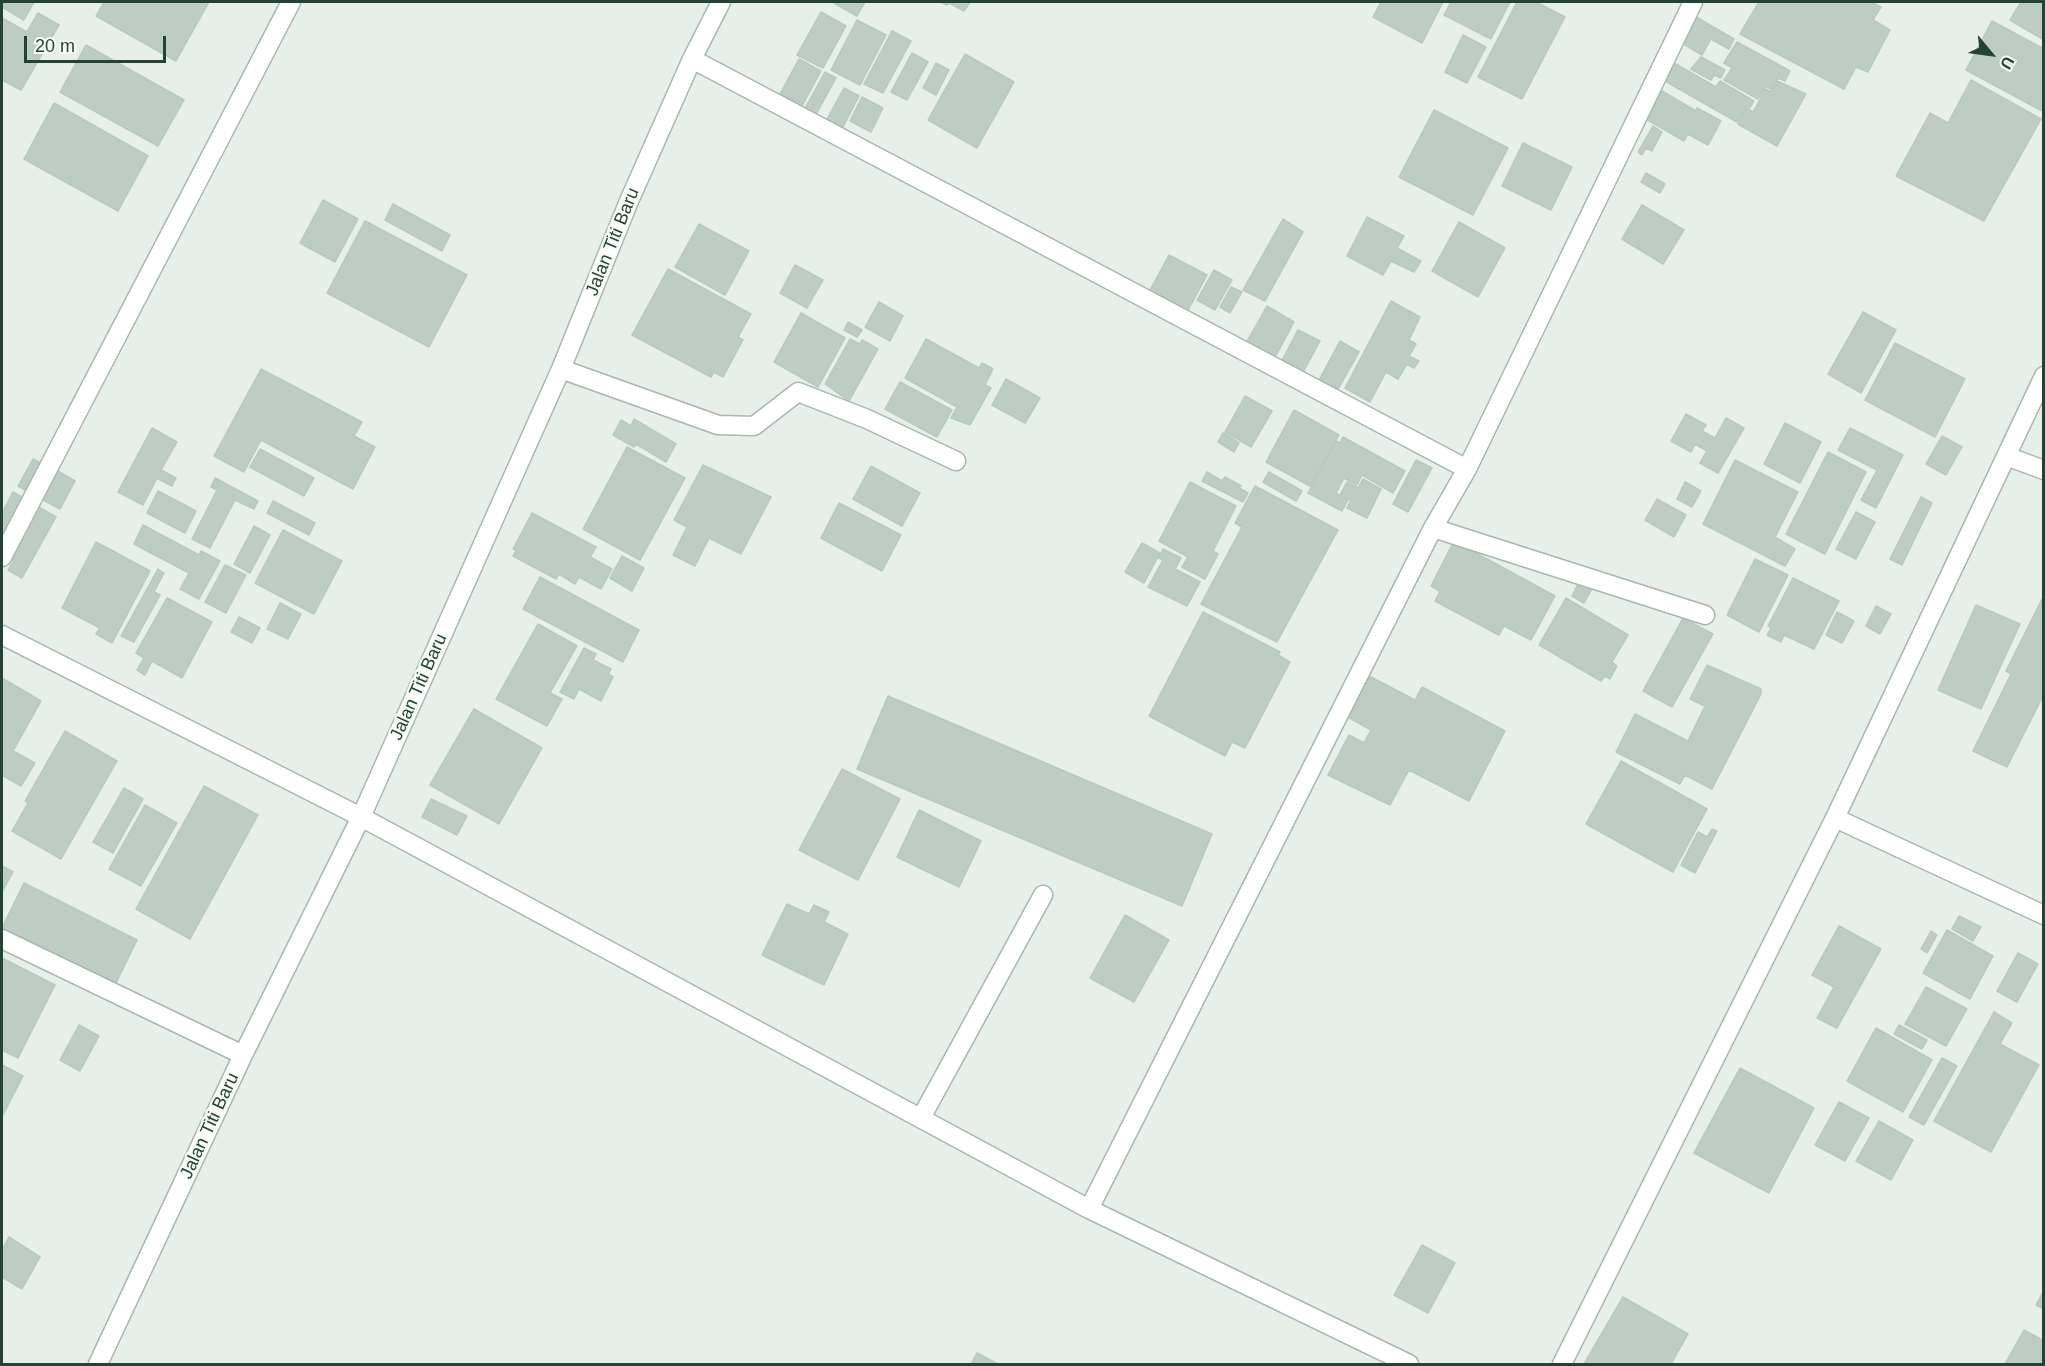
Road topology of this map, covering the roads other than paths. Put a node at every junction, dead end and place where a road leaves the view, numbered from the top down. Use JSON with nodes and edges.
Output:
{"nodes":[{"id":1,"x":291,"y":2,"type":"edge"},
{"id":2,"x":721,"y":2,"type":"edge"},
{"id":3,"x":1693,"y":2,"type":"edge"},
{"id":4,"x":692,"y":60,"type":"junction"},
{"id":5,"x":561,"y":369,"type":"junction"},
{"id":6,"x":2043,"y":376,"type":"edge"},
{"id":7,"x":2006,"y":456,"type":"junction"},
{"id":8,"x":956,"y":461,"type":"dead end"},
{"id":9,"x":1467,"y":470,"type":"junction"},
{"id":10,"x":2043,"y":470,"type":"edge"},
{"id":11,"x":1433,"y":528,"type":"junction"},
{"id":12,"x":2,"y":556,"type":"edge"},
{"id":13,"x":1705,"y":615,"type":"dead end"},
{"id":14,"x":2,"y":635,"type":"edge"},
{"id":15,"x":361,"y":817,"type":"junction"},
{"id":16,"x":1835,"y":818,"type":"junction"},
{"id":17,"x":1043,"y":895,"type":"dead end"},
{"id":18,"x":2043,"y":915,"type":"edge"},
{"id":19,"x":2,"y":939,"type":"edge"},
{"id":20,"x":243,"y":1055,"type":"junction"},
{"id":21,"x":921,"y":1118,"type":"junction"},
{"id":22,"x":1089,"y":1209,"type":"junction"},
{"id":23,"x":98,"y":1365,"type":"edge"},
{"id":24,"x":1409,"y":1365,"type":"edge"},
{"id":25,"x":1562,"y":1365,"type":"edge"}],
"edges":[{"from":1,"to":12,"type":"street"},
{"from":2,"to":4,"type":"street","name":"Jalan Titi Baru"},
{"from":3,"to":9,"type":"street"},
{"from":4,"to":5,"type":"street","name":"Jalan Titi Baru"},
{"from":4,"to":9,"type":"street"},
{"from":5,"to":8,"type":"street"},
{"from":5,"to":15,"type":"street","name":"Jalan Titi Baru"},
{"from":6,"to":7,"type":"street"},
{"from":7,"to":10,"type":"street"},
{"from":7,"to":16,"type":"street"},
{"from":9,"to":11,"type":"street"},
{"from":11,"to":13,"type":"street"},
{"from":11,"to":22,"type":"street"},
{"from":14,"to":15,"type":"street"},
{"from":15,"to":20,"type":"street","name":"Jalan Titi Baru"},
{"from":15,"to":21,"type":"street"},
{"from":16,"to":18,"type":"street"},
{"from":16,"to":25,"type":"street"},
{"from":17,"to":21,"type":"street"},
{"from":19,"to":20,"type":"street"},
{"from":20,"to":23,"type":"street","name":"Jalan Titi Baru"},
{"from":21,"to":22,"type":"street"},
{"from":22,"to":24,"type":"street"}]}
